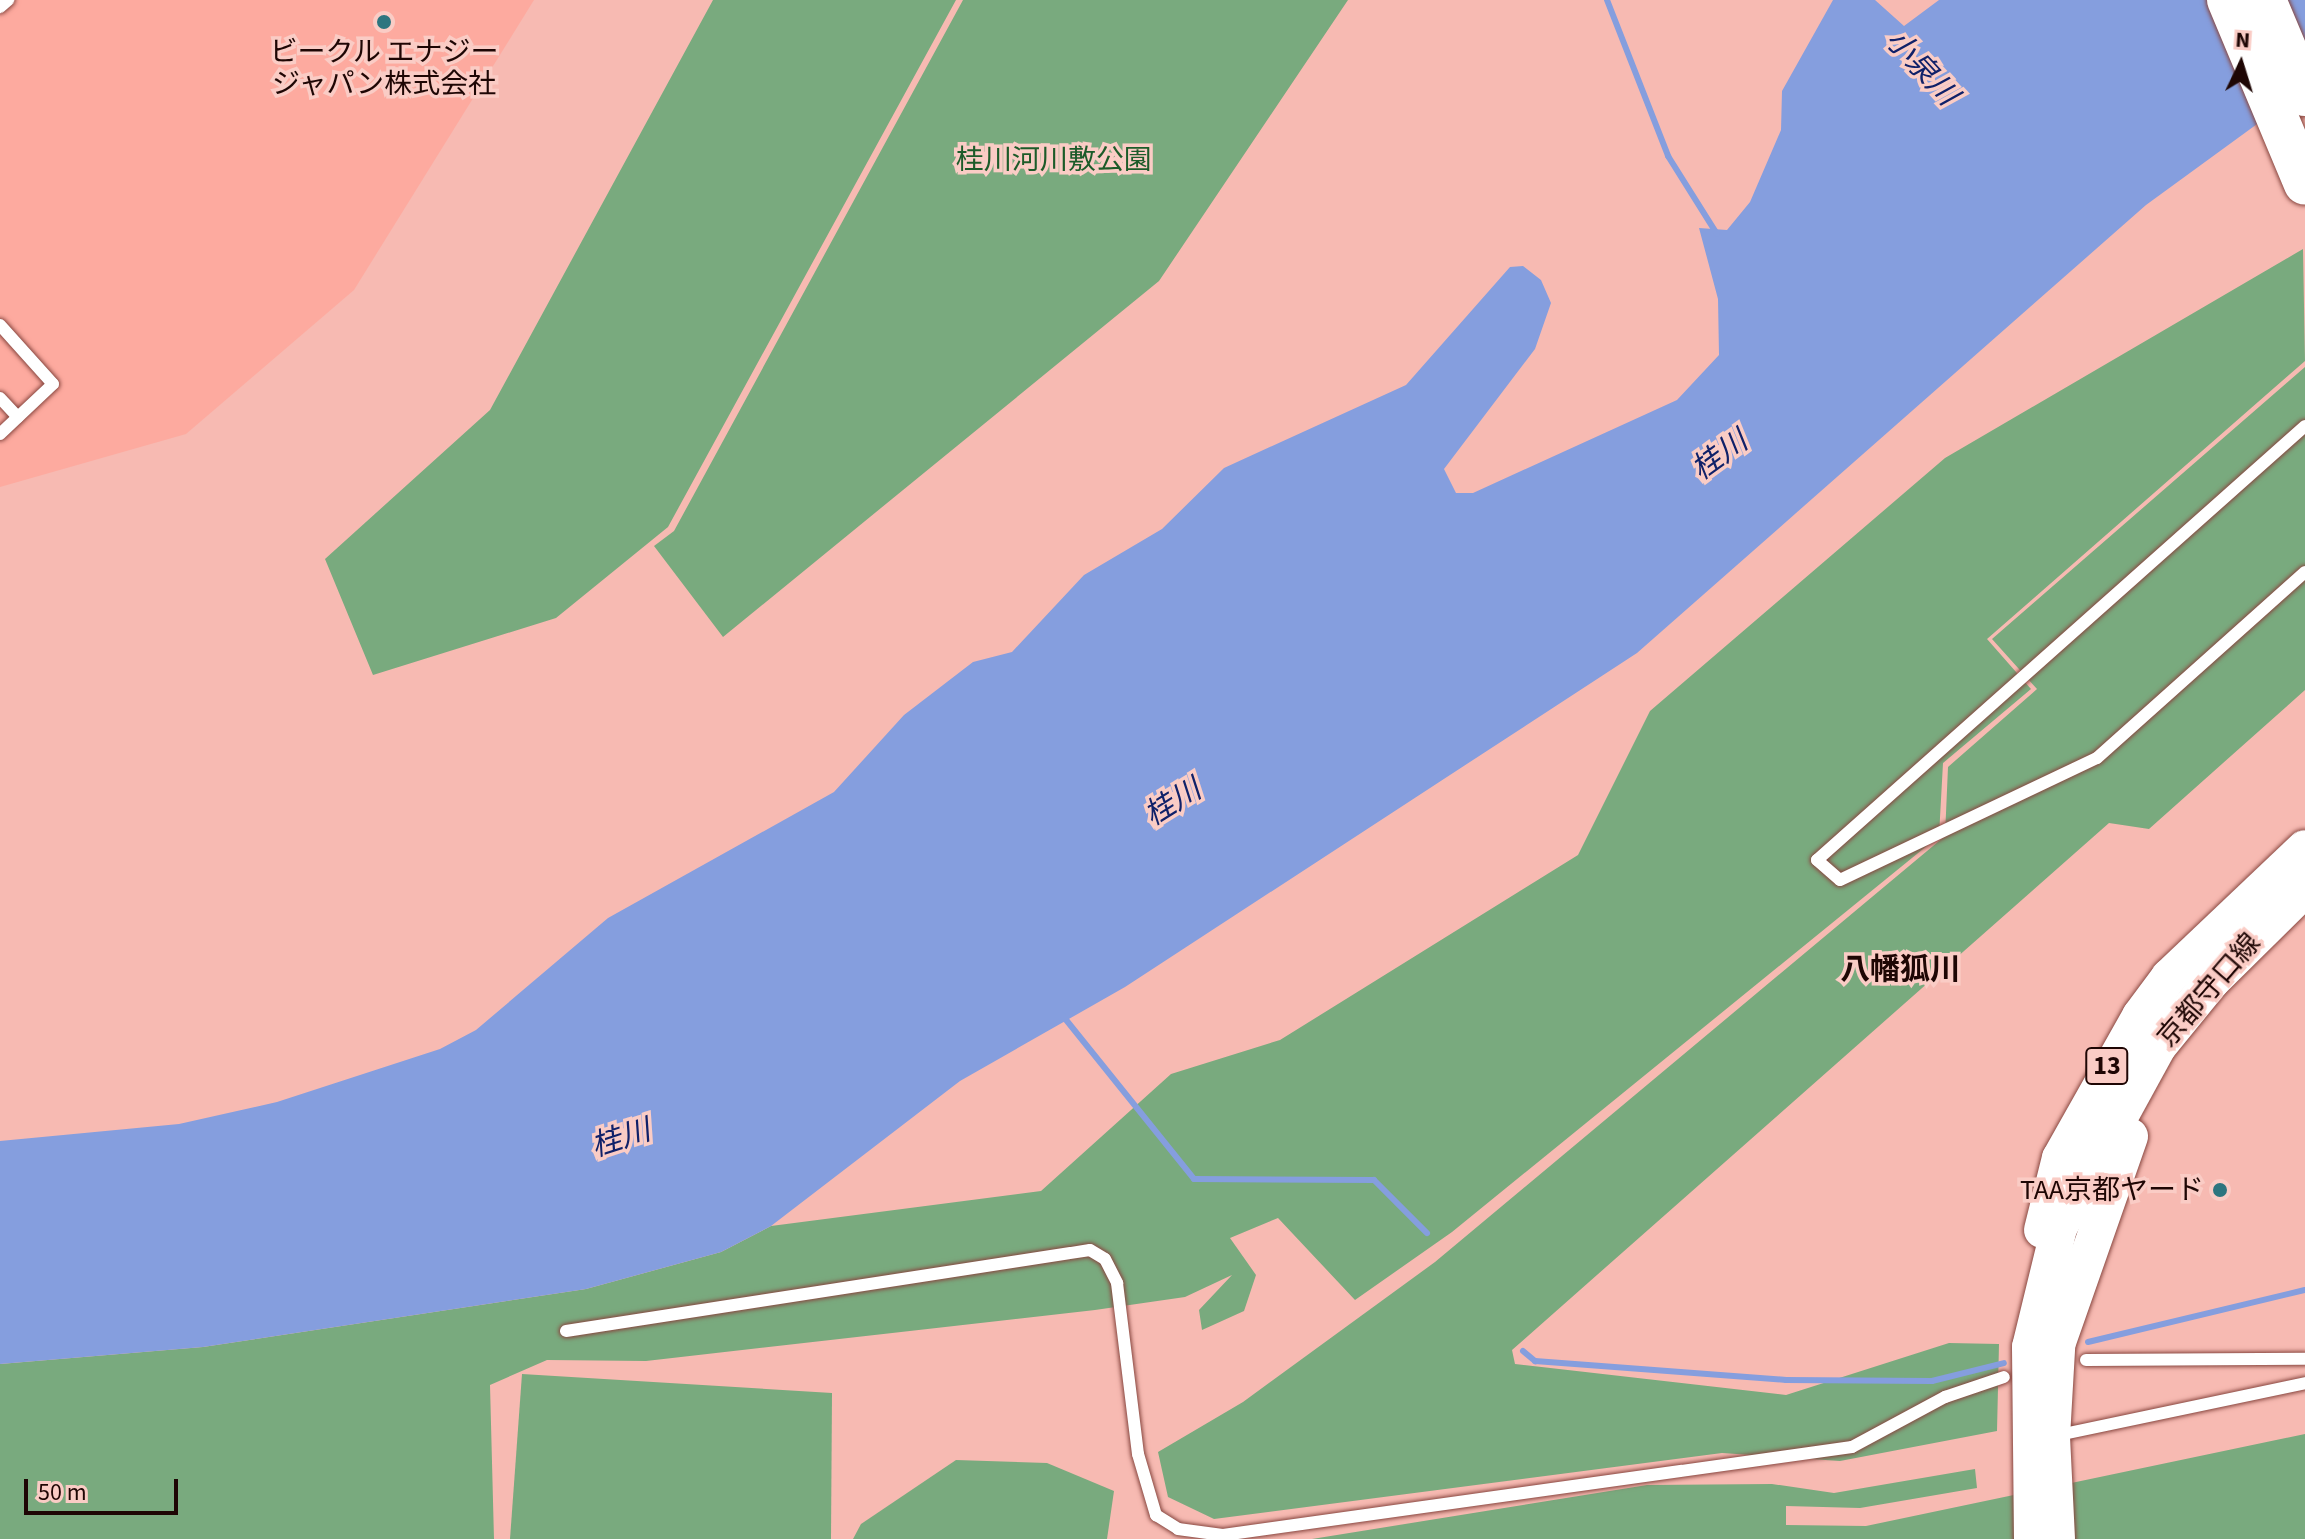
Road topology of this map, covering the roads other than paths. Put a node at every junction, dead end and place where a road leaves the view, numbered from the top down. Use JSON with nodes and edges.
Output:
{"nodes":[{"id":1,"x":8,"y":0,"type":"edge"},
{"id":2,"x":2228,"y":0,"type":"edge"},
{"id":3,"x":2265,"y":0,"type":"edge"},
{"id":4,"x":0,"y":7,"type":"edge"},
{"id":5,"x":2305,"y":95,"type":"edge"},
{"id":6,"x":2305,"y":184,"type":"edge"},
{"id":7,"x":0,"y":325,"type":"edge"},
{"id":8,"x":0,"y":398,"type":"edge"},
{"id":9,"x":18,"y":417,"type":"junction"},
{"id":10,"x":2305,"y":426,"type":"edge"},
{"id":11,"x":0,"y":434,"type":"edge"},
{"id":12,"x":2305,"y":572,"type":"edge"},
{"id":13,"x":2305,"y":848,"type":"edge"},
{"id":14,"x":2305,"y":889,"type":"edge"},
{"id":15,"x":2305,"y":920,"type":"edge"},
{"id":16,"x":566,"y":1331,"type":"dead end"},
{"id":17,"x":2058,"y":1350,"type":"junction"},
{"id":18,"x":2305,"y":1359,"type":"edge"},
{"id":19,"x":2004,"y":1377,"type":"dead end"},
{"id":20,"x":2305,"y":1383,"type":"edge"},
{"id":21,"x":2035,"y":1453,"type":"junction"},
{"id":22,"x":2032,"y":1539,"type":"edge"},
{"id":23,"x":2057,"y":1539,"type":"edge"}],
"edges":[{"from":1,"to":4,"type":"lane"},
{"from":2,"to":6,"type":"highway"},
{"from":3,"to":5,"type":"highway"},
{"from":7,"to":9,"type":"lane"},
{"from":8,"to":9,"type":"lane"},
{"from":9,"to":11,"type":"lane"},
{"from":10,"to":12,"type":"lane"},
{"from":13,"to":17,"type":"main road","number":"13"},
{"from":14,"to":17,"type":"main road","name":"京都守口線","number":"13"},
{"from":15,"to":17,"type":"main road","number":"13"},
{"from":16,"to":19,"type":"lane"},
{"from":17,"to":18,"type":"lane"},
{"from":17,"to":21,"type":"main road","name":"京都守口線","number":"13"},
{"from":20,"to":21,"type":"lane"},
{"from":21,"to":22,"type":"main road","name":"京都守口線","number":"13"},
{"from":21,"to":23,"type":"main road","name":"京都守口線","number":"13"}]}
